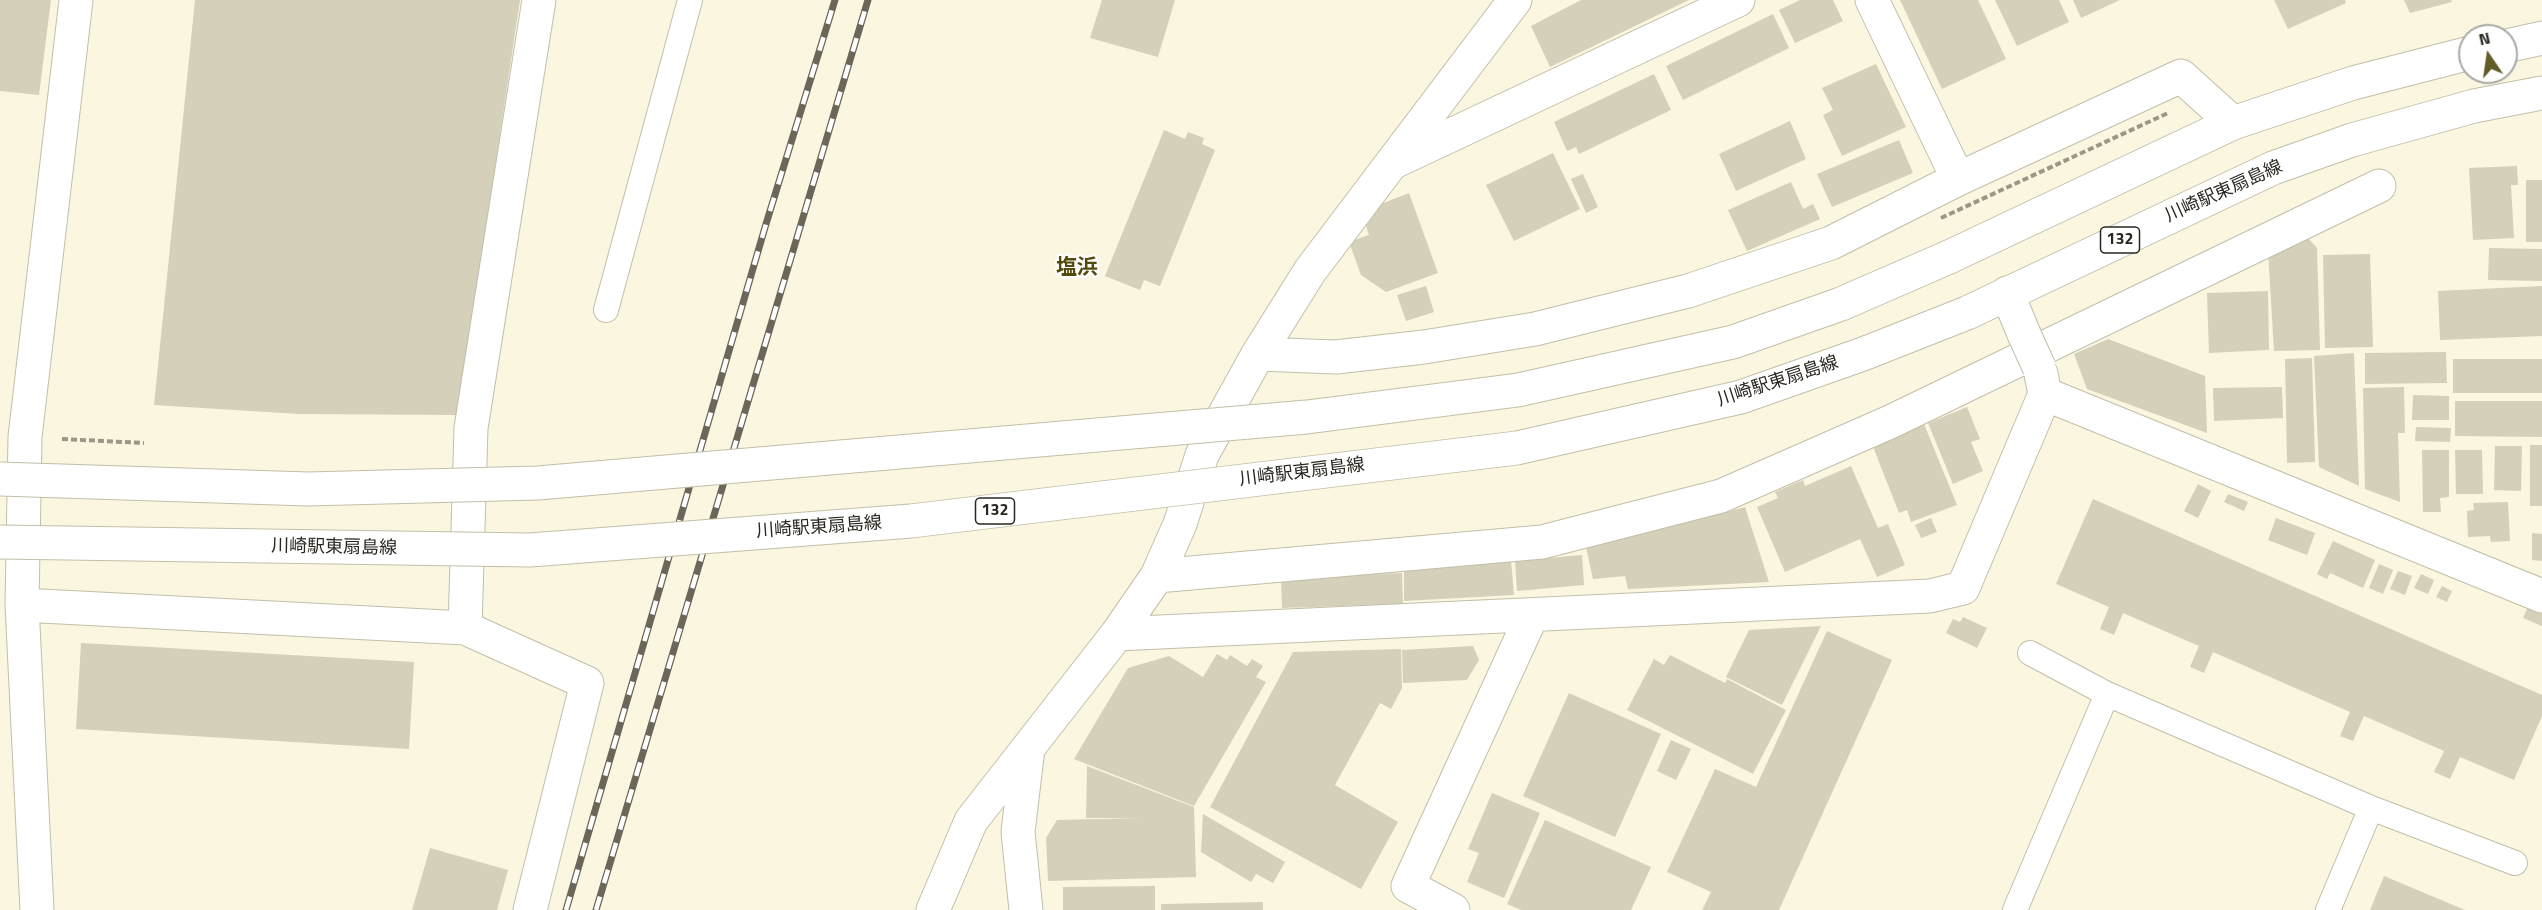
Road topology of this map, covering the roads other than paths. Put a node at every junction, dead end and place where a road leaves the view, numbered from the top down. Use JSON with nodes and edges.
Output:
{"nodes":[{"id":1,"x":76,"y":0,"type":"edge"},
{"id":2,"x":539,"y":0,"type":"edge"},
{"id":3,"x":690,"y":0,"type":"edge"},
{"id":4,"x":1515,"y":0,"type":"edge"},
{"id":5,"x":1738,"y":0,"type":"edge"},
{"id":6,"x":1872,"y":0,"type":"edge"},
{"id":7,"x":2542,"y":38,"type":"edge"},
{"id":8,"x":2518,"y":43,"type":"edge"},
{"id":9,"x":2458,"y":56,"type":"edge"},
{"id":10,"x":2542,"y":93,"type":"edge"},
{"id":11,"x":2233,"y":123,"type":"junction"},
{"id":12,"x":1392,"y":164,"type":"junction"},
{"id":13,"x":1958,"y":179,"type":"junction"},
{"id":14,"x":2379,"y":186,"type":"dead end"},
{"id":15,"x":2007,"y":293,"type":"junction"},
{"id":16,"x":606,"y":310,"type":"dead end"},
{"id":17,"x":1258,"y":354,"type":"junction"},
{"id":18,"x":2042,"y":381,"type":"junction"},
{"id":19,"x":12,"y":436,"type":"edge"},
{"id":20,"x":0,"y":479,"type":"edge"},
{"id":21,"x":0,"y":542,"type":"edge"},
{"id":22,"x":1157,"y":576,"type":"junction"},
{"id":23,"x":2542,"y":596,"type":"edge"},
{"id":24,"x":22,"y":604,"type":"junction"},
{"id":25,"x":1532,"y":615,"type":"junction"},
{"id":26,"x":465,"y":628,"type":"junction"},
{"id":27,"x":1117,"y":634,"type":"junction"},
{"id":28,"x":2030,"y":653,"type":"dead end"},
{"id":29,"x":2107,"y":694,"type":"junction"},
{"id":30,"x":1028,"y":748,"type":"junction"},
{"id":31,"x":2371,"y":808,"type":"junction"},
{"id":32,"x":2515,"y":863,"type":"dead end"},
{"id":33,"x":37,"y":910,"type":"edge"},
{"id":34,"x":530,"y":910,"type":"edge"},
{"id":35,"x":933,"y":910,"type":"edge"},
{"id":36,"x":1026,"y":910,"type":"edge"},
{"id":37,"x":1453,"y":910,"type":"edge"},
{"id":38,"x":2015,"y":910,"type":"edge"},
{"id":39,"x":2328,"y":910,"type":"edge"}],
"edges":[{"from":1,"to":19,"type":"main road"},
{"from":2,"to":26,"type":"main road"},
{"from":3,"to":16,"type":"lane"},
{"from":4,"to":12,"type":"main road"},
{"from":5,"to":12,"type":"main road"},
{"from":6,"to":13,"type":"main road"},
{"from":7,"to":8,"type":"main road"},
{"from":9,"to":11,"type":"main road"},
{"from":10,"to":15,"type":"main road","name":"川崎駅東扇島線","number":"132"},
{"from":11,"to":13,"type":"main road"},
{"from":11,"to":20,"type":"main road","bridge":true},
{"from":12,"to":17,"type":"main road"},
{"from":13,"to":17,"type":"main road"},
{"from":14,"to":22,"type":"main road"},
{"from":15,"to":18,"type":"main road","bridge":true},
{"from":15,"to":21,"type":"main road","name":"川崎駅東扇島線","number":"132","bridge":true},
{"from":17,"to":22,"type":"main road"},
{"from":18,"to":23,"type":"main road"},
{"from":18,"to":25,"type":"main road"},
{"from":19,"to":24,"type":"main road"},
{"from":22,"to":27,"type":"main road"},
{"from":24,"to":26,"type":"main road"},
{"from":24,"to":33,"type":"main road"},
{"from":25,"to":27,"type":"main road"},
{"from":25,"to":37,"type":"main road"},
{"from":26,"to":34,"type":"main road"},
{"from":27,"to":30,"type":"main road"},
{"from":28,"to":29,"type":"lane"},
{"from":29,"to":31,"type":"lane"},
{"from":29,"to":38,"type":"lane"},
{"from":30,"to":35,"type":"main road"},
{"from":30,"to":36,"type":"main road"},
{"from":31,"to":32,"type":"lane"},
{"from":31,"to":39,"type":"lane"}]}
